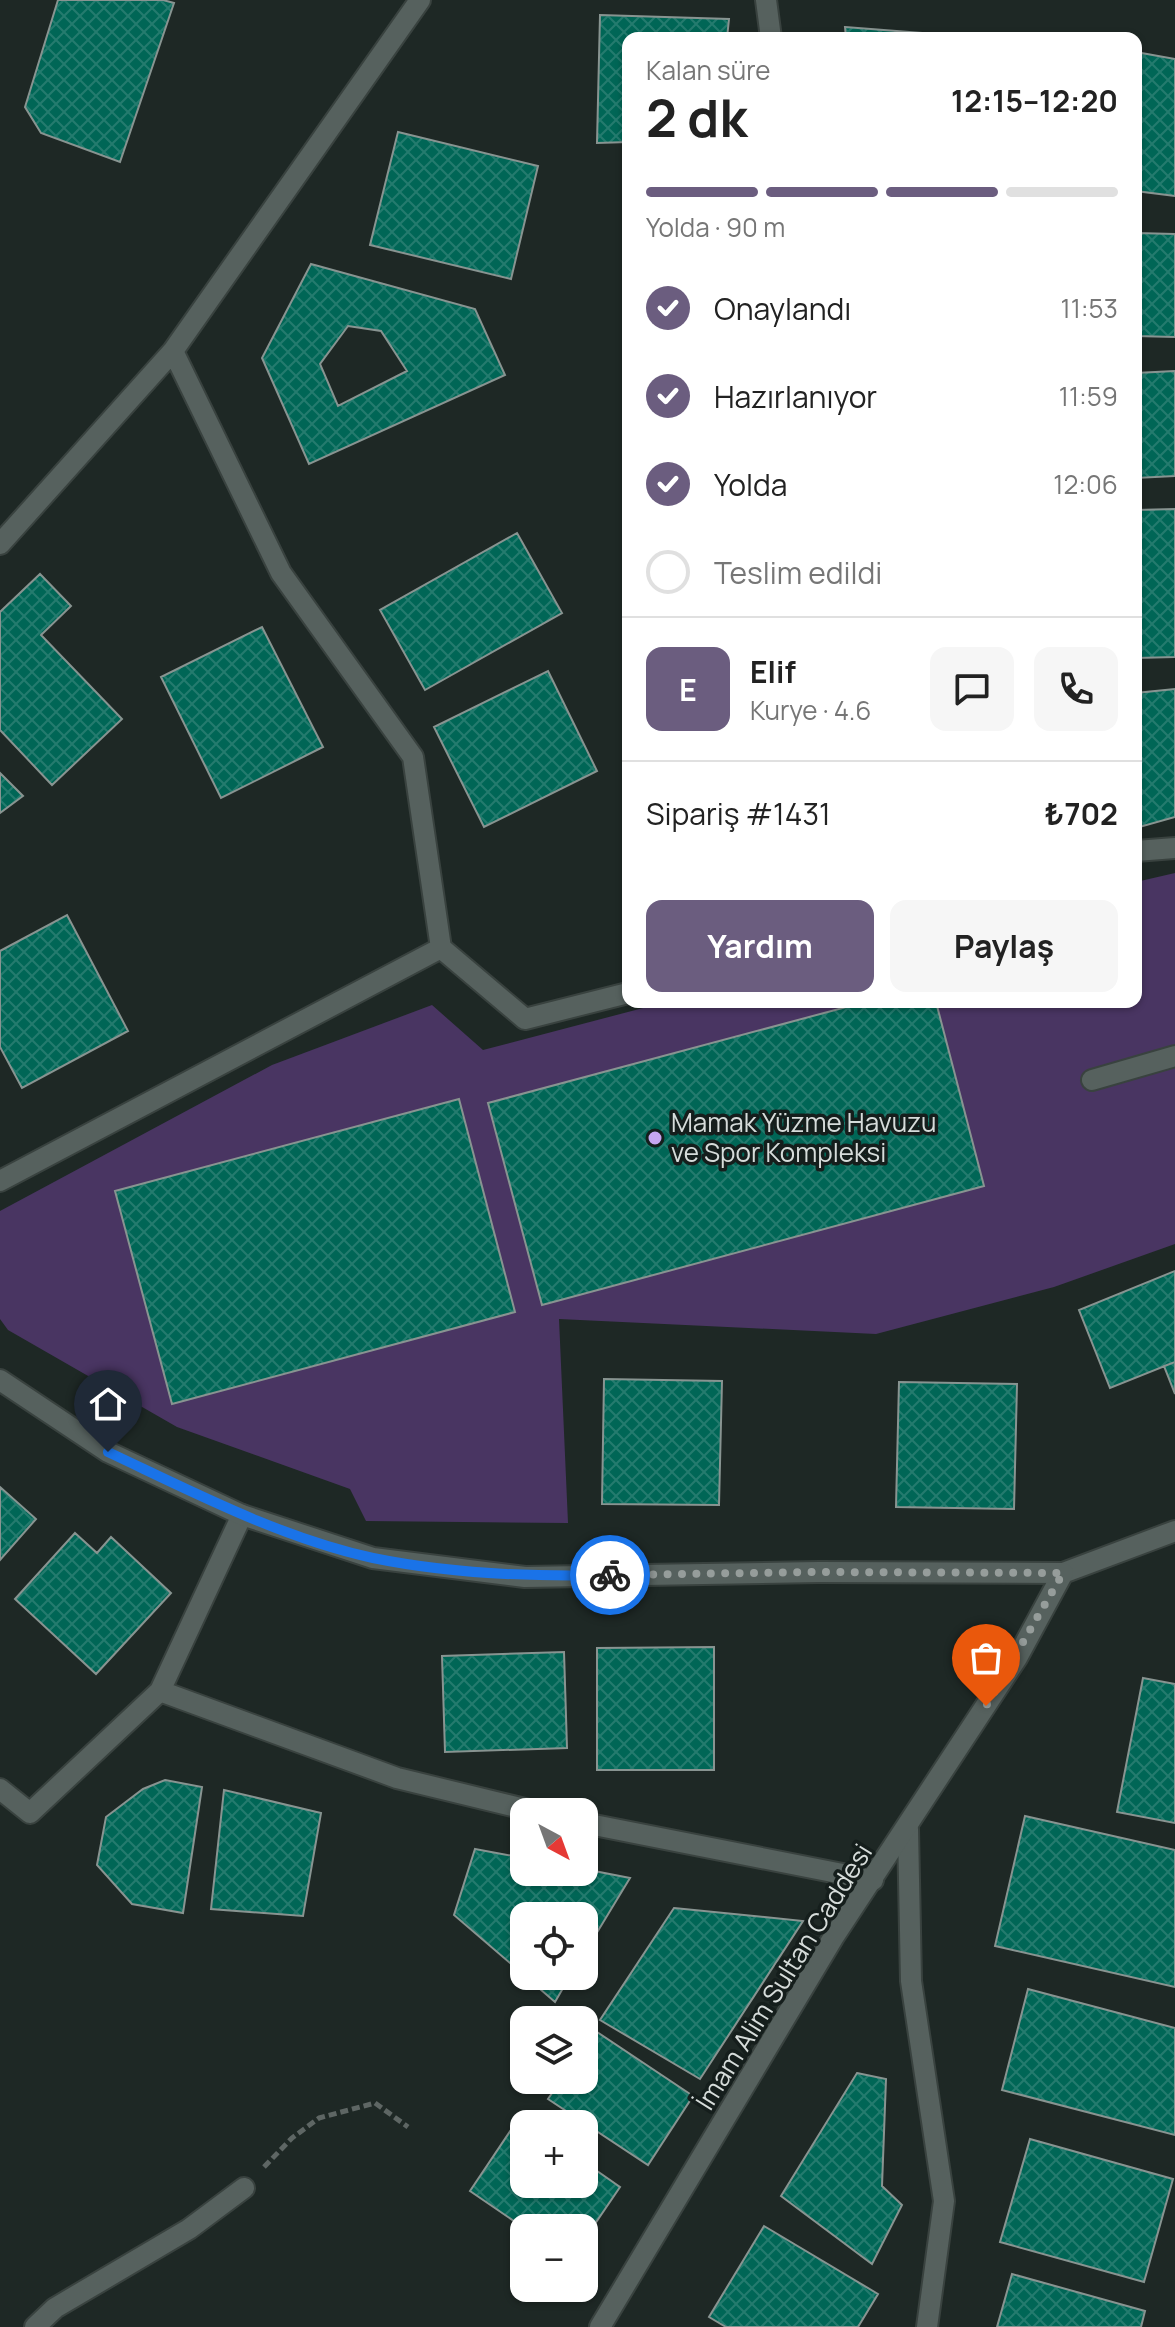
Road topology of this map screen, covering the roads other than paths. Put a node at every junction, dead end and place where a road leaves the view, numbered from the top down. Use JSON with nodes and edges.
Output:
{"nodes":[{"id":1,"x":420,"y":0,"type":"edge"},
{"id":2,"x":766,"y":0,"type":"edge"},
{"id":3,"x":770,"y":32,"type":"edge"},
{"id":4,"x":173,"y":351,"type":"junction"},
{"id":5,"x":0,"y":544,"type":"edge"},
{"id":6,"x":1175,"y":848,"type":"edge"},
{"id":7,"x":1142,"y":851,"type":"edge"},
{"id":8,"x":441,"y":948,"type":"junction"},
{"id":9,"x":622,"y":995,"type":"edge"},
{"id":10,"x":1175,"y":1056,"type":"edge"},
{"id":11,"x":1092,"y":1080,"type":"dead end"},
{"id":12,"x":0,"y":1181,"type":"edge"},
{"id":13,"x":0,"y":1380,"type":"edge"},
{"id":14,"x":242,"y":1515,"type":"junction"},
{"id":15,"x":1175,"y":1531,"type":"edge"},
{"id":16,"x":1063,"y":1573,"type":"junction"},
{"id":17,"x":160,"y":1691,"type":"junction"},
{"id":18,"x":0,"y":1789,"type":"edge"},
{"id":19,"x":510,"y":1805,"type":"edge"},
{"id":20,"x":598,"y":1826,"type":"edge"},
{"id":21,"x":908,"y":1829,"type":"junction"},
{"id":22,"x":873,"y":1880,"type":"junction"},
{"id":23,"x":244,"y":2188,"type":"road end"},
{"id":24,"x":35,"y":2327,"type":"edge"},
{"id":25,"x":600,"y":2327,"type":"edge"},
{"id":26,"x":927,"y":2327,"type":"edge"}],
"edges":[{"from":1,"to":4,"type":"street"},
{"from":2,"to":3,"type":"street"},
{"from":4,"to":5,"type":"street"},
{"from":4,"to":8,"type":"street"},
{"from":6,"to":7,"type":"street"},
{"from":8,"to":9,"type":"street"},
{"from":8,"to":12,"type":"street"},
{"from":10,"to":11,"type":"street"},
{"from":13,"to":14,"type":"street"},
{"from":14,"to":16,"type":"street"},
{"from":14,"to":17,"type":"street"},
{"from":15,"to":16,"type":"street"},
{"from":16,"to":21,"type":"street","name":"İmam Alim Sultan Caddesi"},
{"from":17,"to":18,"type":"street"},
{"from":17,"to":19,"type":"street"},
{"from":20,"to":22,"type":"street"},
{"from":21,"to":22,"type":"street","name":"İmam Alim Sultan Caddesi"},
{"from":21,"to":26,"type":"street"},
{"from":22,"to":25,"type":"street","name":"İmam Alim Sultan Caddesi"},
{"from":23,"to":24,"type":"street"}]}
